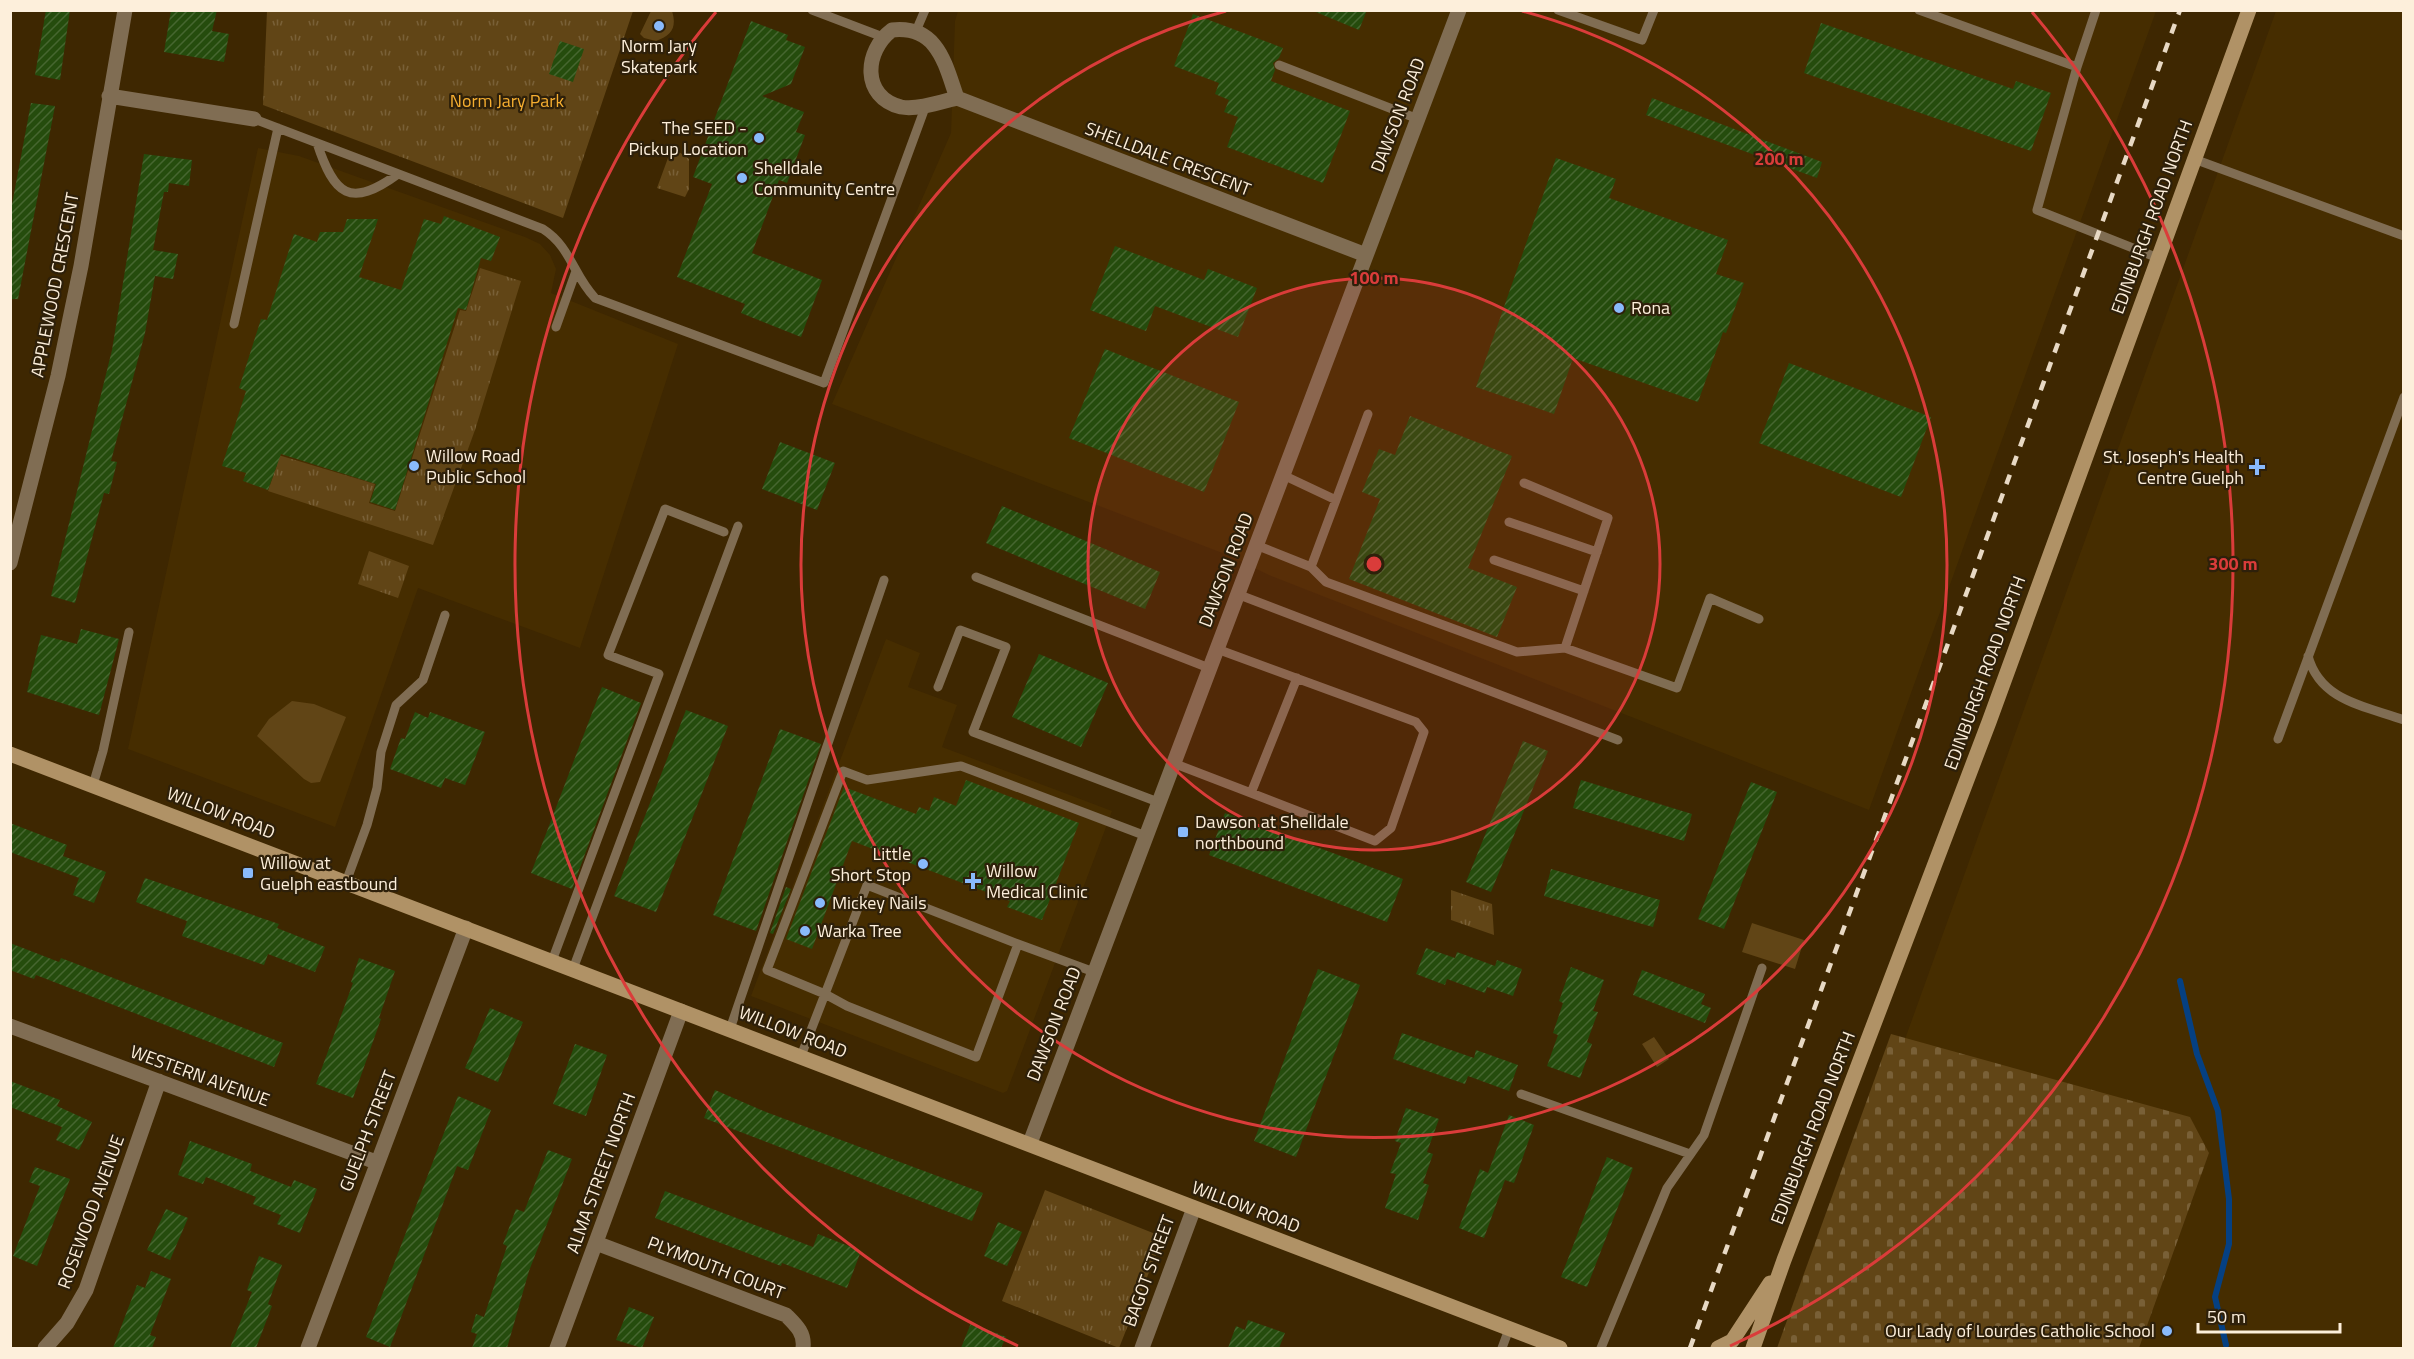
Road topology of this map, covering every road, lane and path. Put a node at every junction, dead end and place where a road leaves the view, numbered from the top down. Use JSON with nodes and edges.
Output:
{"nodes":[{"id":1,"x":125,"y":10,"type":"edge"},
{"id":2,"x":812,"y":10,"type":"edge"},
{"id":3,"x":925,"y":10,"type":"edge"},
{"id":4,"x":1459,"y":10,"type":"edge"},
{"id":5,"x":1558,"y":10,"type":"edge"},
{"id":6,"x":1654,"y":10,"type":"edge"},
{"id":7,"x":1919,"y":10,"type":"edge"},
{"id":8,"x":2096,"y":10,"type":"edge"},
{"id":9,"x":2249,"y":10,"type":"edge"},
{"id":10,"x":916,"y":31,"type":"junction"},
{"id":11,"x":883,"y":37,"type":"junction"},
{"id":12,"x":1279,"y":65,"type":"dead end"},
{"id":13,"x":2077,"y":67,"type":"junction"},
{"id":14,"x":109,"y":96,"type":"junction"},
{"id":15,"x":957,"y":98,"type":"junction"},
{"id":16,"x":926,"y":105,"type":"junction"},
{"id":17,"x":254,"y":119,"type":"joint"},
{"id":18,"x":1418,"y":119,"type":"junction"},
{"id":19,"x":278,"y":128,"type":"junction"},
{"id":20,"x":317,"y":143,"type":"junction"},
{"id":21,"x":2194,"y":159,"type":"junction"},
{"id":22,"x":398,"y":174,"type":"junction"},
{"id":23,"x":2403,"y":236,"type":"edge"},
{"id":24,"x":1366,"y":255,"type":"junction"},
{"id":25,"x":2158,"y":258,"type":"junction"},
{"id":26,"x":576,"y":271,"type":"junction"},
{"id":27,"x":234,"y":324,"type":"dead end"},
{"id":28,"x":556,"y":327,"type":"dead end"},
{"id":29,"x":2403,"y":397,"type":"edge"},
{"id":30,"x":1368,"y":414,"type":"dead end"},
{"id":31,"x":1283,"y":475,"type":"junction"},
{"id":32,"x":1524,"y":483,"type":"dead end"},
{"id":33,"x":1336,"y":500,"type":"junction"},
{"id":34,"x":1509,"y":522,"type":"dead end"},
{"id":35,"x":738,"y":526,"type":"dead end"},
{"id":36,"x":724,"y":532,"type":"dead end"},
{"id":37,"x":1256,"y":545,"type":"junction"},
{"id":38,"x":1597,"y":552,"type":"junction"},
{"id":39,"x":1494,"y":560,"type":"dead end"},
{"id":40,"x":10,"y":563,"type":"edge"},
{"id":41,"x":1311,"y":567,"type":"junction"},
{"id":42,"x":976,"y":577,"type":"dead end"},
{"id":43,"x":884,"y":580,"type":"dead end"},
{"id":44,"x":1584,"y":591,"type":"junction"},
{"id":45,"x":1237,"y":594,"type":"junction"},
{"id":46,"x":445,"y":615,"type":"dead end"},
{"id":47,"x":1759,"y":619,"type":"dead end"},
{"id":48,"x":129,"y":632,"type":"dead end"},
{"id":49,"x":1565,"y":648,"type":"junction"},
{"id":50,"x":1217,"y":649,"type":"junction"},
{"id":51,"x":2308,"y":656,"type":"junction"},
{"id":52,"x":1209,"y":668,"type":"junction"},
{"id":53,"x":1297,"y":678,"type":"junction"},
{"id":54,"x":938,"y":687,"type":"dead end"},
{"id":55,"x":2403,"y":720,"type":"edge"},
{"id":56,"x":2278,"y":739,"type":"dead end"},
{"id":57,"x":1618,"y":740,"type":"dead end"},
{"id":58,"x":10,"y":754,"type":"edge"},
{"id":59,"x":1173,"y":763,"type":"junction"},
{"id":60,"x":93,"y":785,"type":"junction"},
{"id":61,"x":1251,"y":793,"type":"junction"},
{"id":62,"x":1158,"y":802,"type":"junction"},
{"id":63,"x":1146,"y":836,"type":"junction"},
{"id":64,"x":346,"y":882,"type":"junction"},
{"id":65,"x":466,"y":928,"type":"junction"},
{"id":66,"x":1018,"y":944,"type":"junction"},
{"id":67,"x":552,"y":961,"type":"junction"},
{"id":68,"x":1762,"y":968,"type":"dead end"},
{"id":69,"x":573,"y":969,"type":"junction"},
{"id":70,"x":1094,"y":972,"type":"junction"},
{"id":71,"x":825,"y":994,"type":"junction"},
{"id":72,"x":681,"y":1011,"type":"junction"},
{"id":73,"x":10,"y":1026,"type":"edge"},
{"id":74,"x":730,"y":1029,"type":"junction"},
{"id":75,"x":801,"y":1056,"type":"junction"},
{"id":76,"x":159,"y":1081,"type":"junction"},
{"id":77,"x":1521,"y":1094,"type":"dead end"},
{"id":78,"x":1030,"y":1143,"type":"junction"},
{"id":79,"x":1690,"y":1154,"type":"junction"},
{"id":80,"x":376,"y":1162,"type":"junction"},
{"id":81,"x":1194,"y":1208,"type":"junction"},
{"id":82,"x":596,"y":1243,"type":"junction"},
{"id":83,"x":1784,"y":1260,"type":"junction"},
{"id":84,"x":1509,"y":1329,"type":"junction"},
{"id":85,"x":45,"y":1348,"type":"edge"},
{"id":86,"x":308,"y":1348,"type":"edge"},
{"id":87,"x":557,"y":1348,"type":"edge"},
{"id":88,"x":803,"y":1348,"type":"edge"},
{"id":89,"x":1142,"y":1348,"type":"edge"},
{"id":90,"x":1502,"y":1348,"type":"edge"},
{"id":91,"x":1560,"y":1348,"type":"edge"},
{"id":92,"x":1601,"y":1348,"type":"edge"},
{"id":93,"x":1718,"y":1348,"type":"edge"},
{"id":94,"x":1754,"y":1348,"type":"edge"}],
"edges":[{"from":1,"to":14,"type":"street","name":"APPLEWOOD CRESCENT"},
{"from":2,"to":11,"type":"lane"},
{"from":3,"to":10,"type":"lane"},
{"from":4,"to":18,"type":"street","name":"DAWSON ROAD"},
{"from":5,"to":6,"type":"lane"},
{"from":7,"to":13,"type":"lane"},
{"from":8,"to":13,"type":"lane"},
{"from":9,"to":21,"type":"main road","name":"EDINBURGH ROAD NORTH"},
{"from":10,"to":11,"type":"street"},
{"from":10,"to":15,"type":"street"},
{"from":11,"to":16,"type":"street"},
{"from":12,"to":18,"type":"lane"},
{"from":13,"to":25,"type":"lane"},
{"from":14,"to":17,"type":"street"},
{"from":14,"to":40,"type":"street","name":"APPLEWOOD CRESCENT"},
{"from":15,"to":16,"type":"street"},
{"from":15,"to":24,"type":"street","name":"SHELLDALE CRESCENT"},
{"from":16,"to":26,"type":"lane"},
{"from":17,"to":19,"type":"lane"},
{"from":18,"to":24,"type":"street","name":"DAWSON ROAD"},
{"from":19,"to":20,"type":"lane"},
{"from":19,"to":27,"type":"lane"},
{"from":20,"to":22,"type":"lane"},
{"from":20,"to":22,"type":"lane"},
{"from":21,"to":23,"type":"lane"},
{"from":21,"to":25,"type":"main road","name":"EDINBURGH ROAD NORTH"},
{"from":22,"to":26,"type":"lane"},
{"from":24,"to":31,"type":"street","name":"DAWSON ROAD"},
{"from":25,"to":83,"type":"main road","name":"EDINBURGH ROAD NORTH"},
{"from":26,"to":28,"type":"lane"},
{"from":29,"to":51,"type":"lane"},
{"from":30,"to":33,"type":"lane"},
{"from":31,"to":33,"type":"lane"},
{"from":31,"to":37,"type":"street","name":"DAWSON ROAD"},
{"from":32,"to":38,"type":"lane"},
{"from":33,"to":41,"type":"lane"},
{"from":34,"to":38,"type":"lane"},
{"from":35,"to":69,"type":"lane"},
{"from":36,"to":67,"type":"lane"},
{"from":37,"to":41,"type":"lane"},
{"from":37,"to":45,"type":"street","name":"DAWSON ROAD"},
{"from":38,"to":44,"type":"lane"},
{"from":39,"to":44,"type":"lane"},
{"from":41,"to":49,"type":"lane"},
{"from":42,"to":52,"type":"lane"},
{"from":43,"to":74,"type":"lane"},
{"from":44,"to":49,"type":"lane"},
{"from":45,"to":50,"type":"street","name":"DAWSON ROAD"},
{"from":45,"to":57,"type":"lane"},
{"from":46,"to":64,"type":"lane"},
{"from":47,"to":49,"type":"lane"},
{"from":48,"to":60,"type":"lane"},
{"from":50,"to":52,"type":"street","name":"DAWSON ROAD"},
{"from":50,"to":53,"type":"lane"},
{"from":51,"to":55,"type":"lane"},
{"from":51,"to":56,"type":"lane"},
{"from":52,"to":59,"type":"street","name":"DAWSON ROAD"},
{"from":53,"to":61,"type":"lane"},
{"from":53,"to":61,"type":"lane"},
{"from":54,"to":62,"type":"lane"},
{"from":58,"to":60,"type":"main road","name":"WILLOW ROAD"},
{"from":59,"to":61,"type":"lane"},
{"from":59,"to":62,"type":"street","name":"DAWSON ROAD"},
{"from":60,"to":64,"type":"main road","name":"WILLOW ROAD"},
{"from":62,"to":63,"type":"street","name":"DAWSON ROAD"},
{"from":63,"to":70,"type":"street","name":"DAWSON ROAD"},
{"from":63,"to":71,"type":"lane"},
{"from":64,"to":65,"type":"main road","name":"WILLOW ROAD"},
{"from":65,"to":67,"type":"main road","name":"WILLOW ROAD"},
{"from":65,"to":80,"type":"street","name":"GUELPH STREET"},
{"from":66,"to":70,"type":"lane"},
{"from":66,"to":71,"type":"lane"},
{"from":66,"to":71,"type":"lane"},
{"from":67,"to":69,"type":"main road","name":"WILLOW ROAD"},
{"from":68,"to":79,"type":"lane"},
{"from":69,"to":72,"type":"main road","name":"WILLOW ROAD"},
{"from":70,"to":78,"type":"street","name":"DAWSON ROAD"},
{"from":71,"to":75,"type":"lane"},
{"from":72,"to":74,"type":"main road","name":"WILLOW ROAD"},
{"from":72,"to":82,"type":"street","name":"ALMA STREET NORTH"},
{"from":73,"to":76,"type":"street","name":"WESTERN AVENUE"},
{"from":74,"to":75,"type":"main road","name":"WILLOW ROAD"},
{"from":75,"to":78,"type":"main road","name":"WILLOW ROAD"},
{"from":76,"to":80,"type":"street","name":"WESTERN AVENUE"},
{"from":76,"to":85,"type":"street","name":"ROSEWOOD AVENUE"},
{"from":77,"to":79,"type":"lane"},
{"from":78,"to":81,"type":"main road","name":"WILLOW ROAD"},
{"from":79,"to":92,"type":"lane"},
{"from":80,"to":86,"type":"street","name":"GUELPH STREET"},
{"from":81,"to":84,"type":"main road","name":"WILLOW ROAD"},
{"from":81,"to":89,"type":"street","name":"BAGOT STREET"},
{"from":82,"to":87,"type":"street","name":"ALMA STREET NORTH"},
{"from":82,"to":88,"type":"street","name":"PLYMOUTH COURT"},
{"from":83,"to":93,"type":"main road"},
{"from":83,"to":94,"type":"main road","name":"EDINBURGH ROAD NORTH"},
{"from":84,"to":90,"type":"lane"},
{"from":84,"to":91,"type":"main road","name":"WILLOW ROAD"}]}
